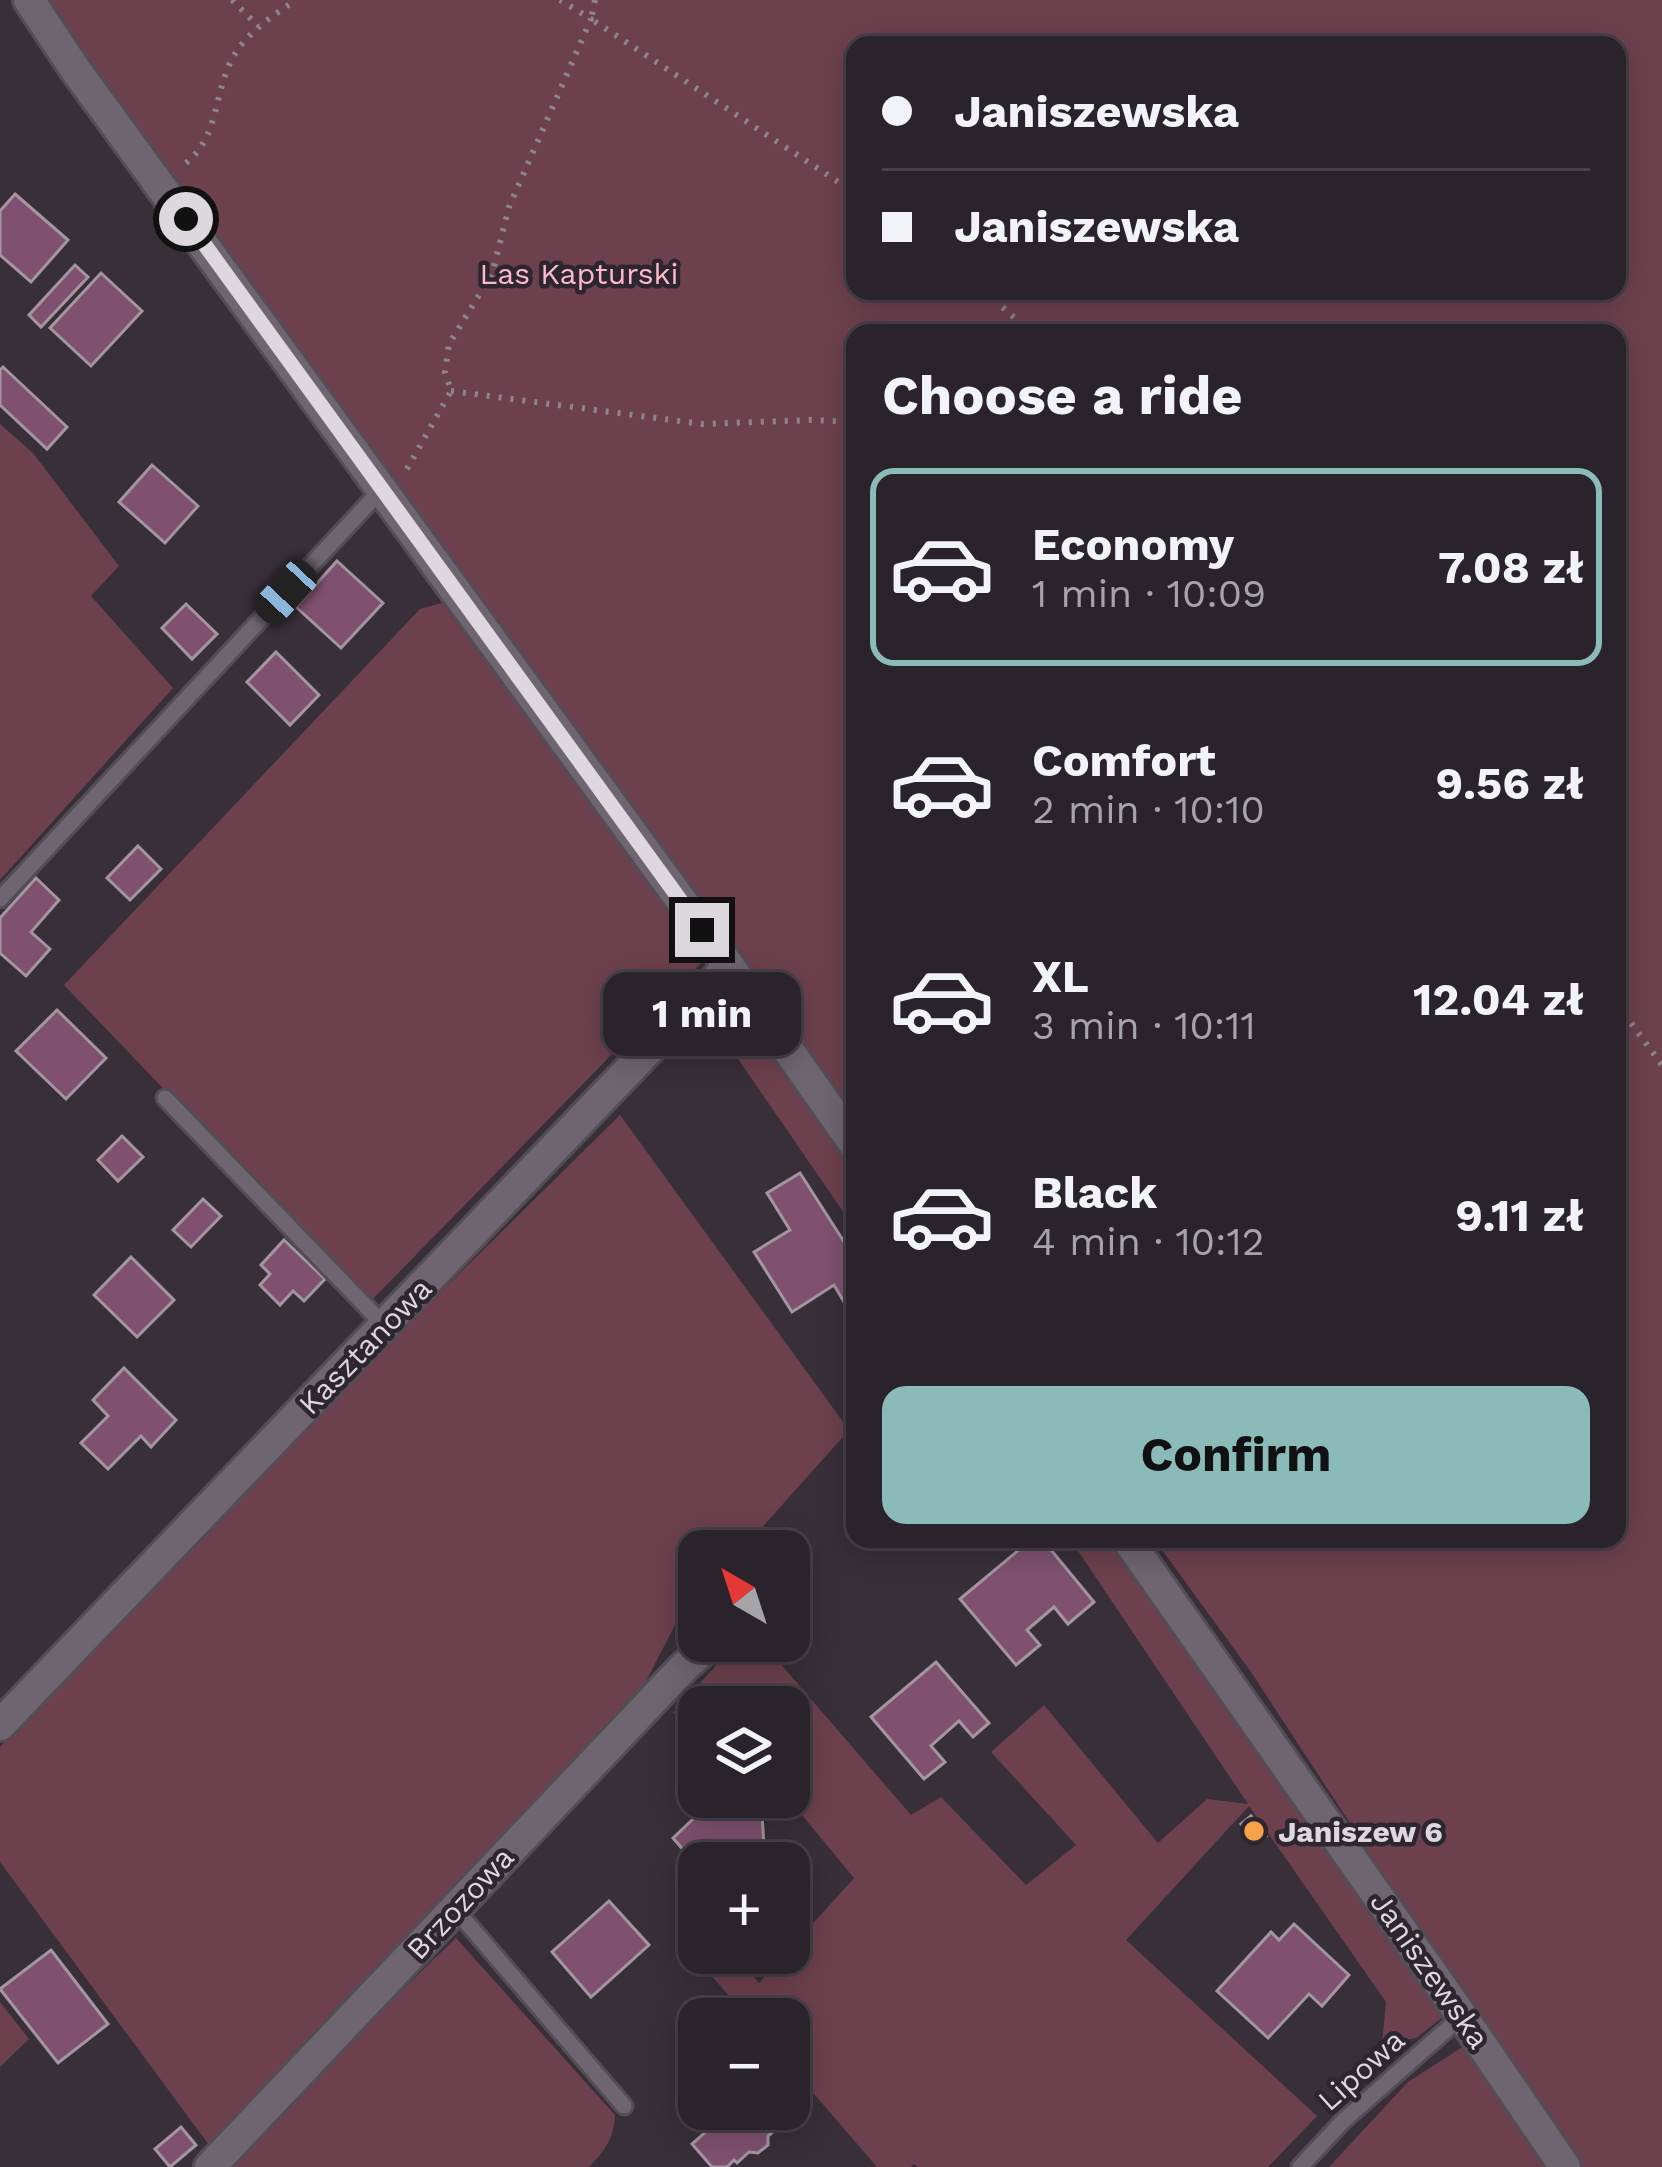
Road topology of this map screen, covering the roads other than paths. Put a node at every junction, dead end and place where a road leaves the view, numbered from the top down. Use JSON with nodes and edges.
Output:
{"nodes":[{"id":1,"x":29,"y":0,"type":"edge"},
{"id":2,"x":385,"y":495,"type":"junction"},
{"id":3,"x":0,"y":899,"type":"edge"},
{"id":4,"x":729,"y":966,"type":"junction"},
{"id":5,"x":165,"y":1098,"type":"dead end"},
{"id":6,"x":846,"y":1132,"type":"edge"},
{"id":7,"x":385,"y":1326,"type":"junction"},
{"id":8,"x":1133,"y":1548,"type":"edge"},
{"id":9,"x":691,"y":1662,"type":"edge"},
{"id":10,"x":0,"y":1725,"type":"edge"},
{"id":11,"x":454,"y":1909,"type":"junction"},
{"id":12,"x":1462,"y":2016,"type":"junction"},
{"id":13,"x":624,"y":2106,"type":"dead end"},
{"id":14,"x":210,"y":2167,"type":"edge"},
{"id":15,"x":1300,"y":2167,"type":"edge"},
{"id":16,"x":1564,"y":2167,"type":"edge"}],
"edges":[{"from":1,"to":2,"type":"street"},
{"from":2,"to":3,"type":"lane"},
{"from":2,"to":4,"type":"street"},
{"from":4,"to":6,"type":"street"},
{"from":4,"to":7,"type":"street","name":"Kasztanowa"},
{"from":5,"to":7,"type":"lane"},
{"from":7,"to":10,"type":"street","name":"Kasztanowa"},
{"from":8,"to":12,"type":"street","name":"Janiszewska"},
{"from":9,"to":11,"type":"street","name":"Brzozowa"},
{"from":11,"to":13,"type":"lane"},
{"from":11,"to":14,"type":"street","name":"Brzozowa"},
{"from":12,"to":15,"type":"lane","name":"Lipowa"},
{"from":12,"to":16,"type":"street","name":"Janiszewska"}]}
